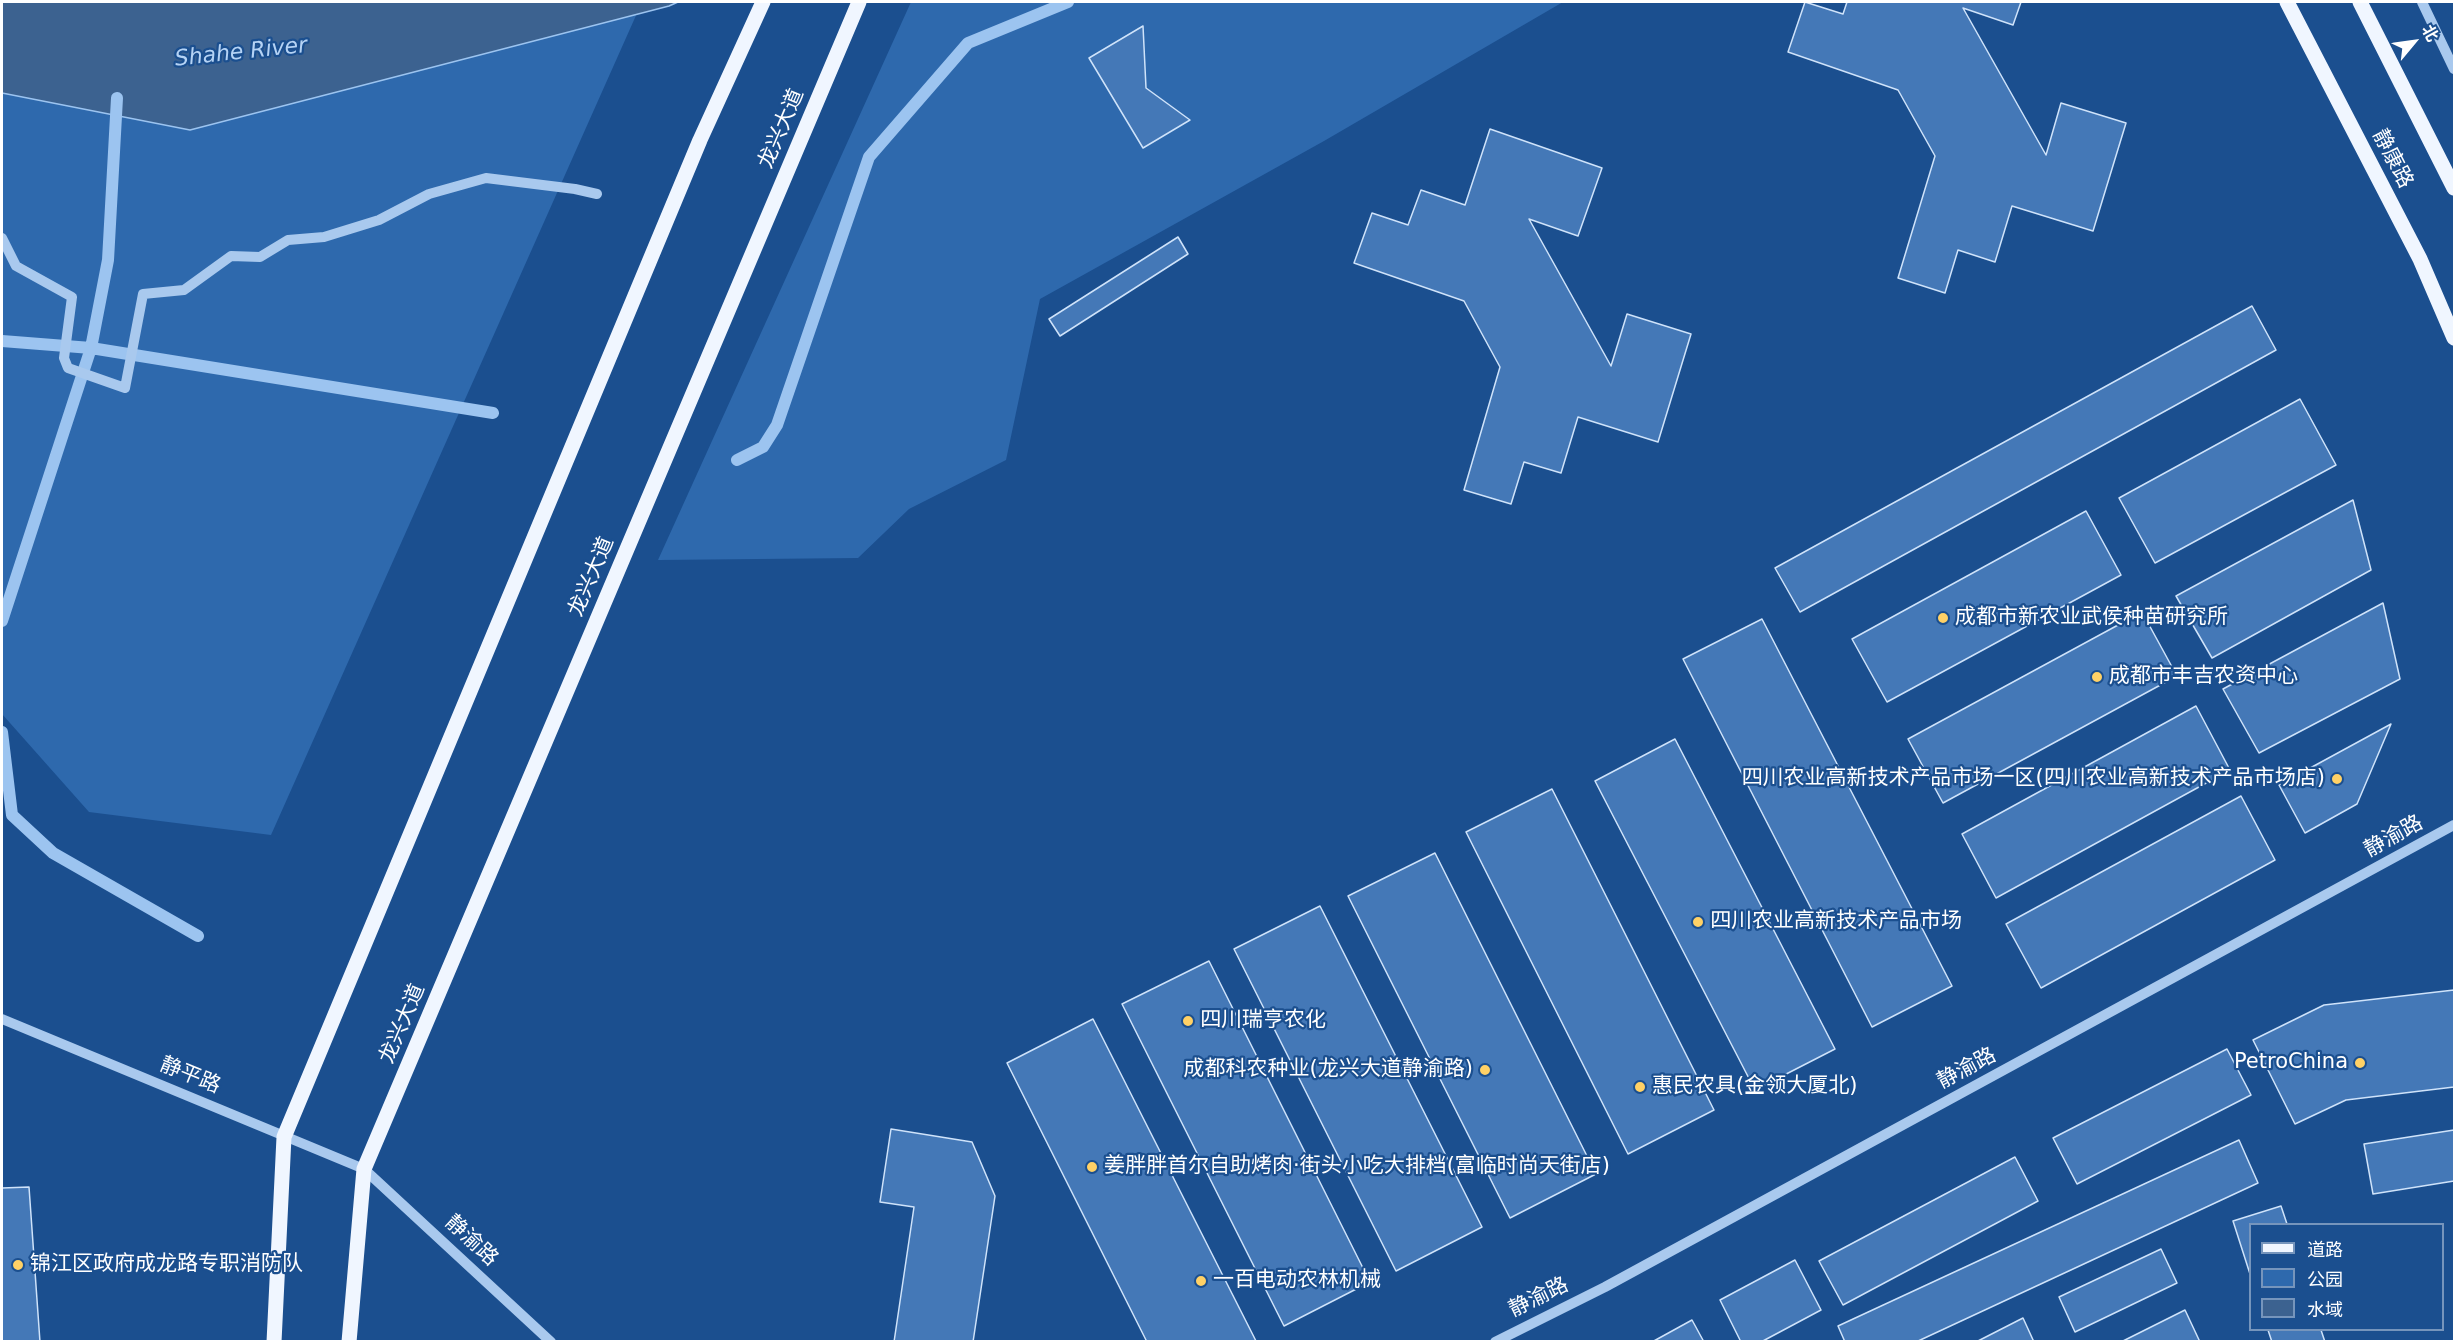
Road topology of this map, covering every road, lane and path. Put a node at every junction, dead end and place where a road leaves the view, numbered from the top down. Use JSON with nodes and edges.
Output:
{"nodes":[{"id":1,"x":763,"y":2,"type":"edge"},
{"id":2,"x":859,"y":2,"type":"edge"},
{"id":3,"x":2287,"y":2,"type":"edge"},
{"id":4,"x":2360,"y":2,"type":"edge"},
{"id":5,"x":2422,"y":2,"type":"edge"},
{"id":6,"x":2454,"y":69,"type":"edge"},
{"id":7,"x":2454,"y":188,"type":"edge"},
{"id":8,"x":597,"y":194,"type":"dead end"},
{"id":9,"x":2,"y":238,"type":"edge"},
{"id":10,"x":2454,"y":338,"type":"edge"},
{"id":11,"x":2454,"y":825,"type":"edge"},
{"id":12,"x":2,"y":1019,"type":"edge"},
{"id":13,"x":284,"y":1137,"type":"junction"},
{"id":14,"x":364,"y":1168,"type":"junction"},
{"id":15,"x":274,"y":1341,"type":"edge"},
{"id":16,"x":349,"y":1341,"type":"edge"},
{"id":17,"x":551,"y":1341,"type":"edge"},
{"id":18,"x":1495,"y":1341,"type":"edge"}],
"edges":[{"from":1,"to":13,"type":"main road"},
{"from":2,"to":14,"type":"main road","name":"龙兴大道"},
{"from":3,"to":10,"type":"main road","name":"静康路"},
{"from":4,"to":7,"type":"main road","name":"静康路"},
{"from":5,"to":6,"type":"street"},
{"from":8,"to":9,"type":"street"},
{"from":11,"to":18,"type":"street","name":"静渝路"},
{"from":12,"to":13,"type":"street","name":"静平路"},
{"from":13,"to":14,"type":"street","name":"静平路"},
{"from":13,"to":15,"type":"main road"},
{"from":14,"to":16,"type":"main road","name":"龙兴大道"},
{"from":14,"to":17,"type":"street","name":"静渝路"}]}
